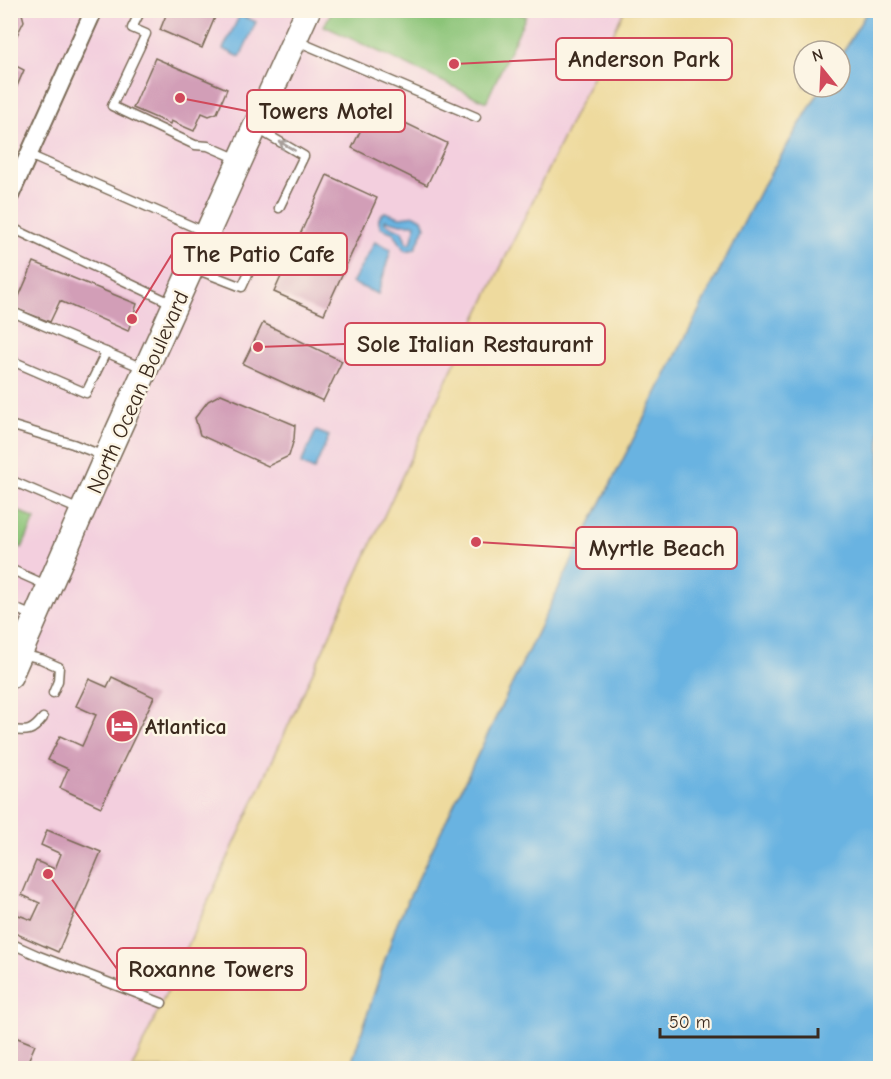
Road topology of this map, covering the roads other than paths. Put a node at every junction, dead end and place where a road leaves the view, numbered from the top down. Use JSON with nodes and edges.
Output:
{"nodes":[{"id":1,"x":94,"y":10,"type":"edge"},
{"id":2,"x":141,"y":10,"type":"edge"},
{"id":3,"x":308,"y":10,"type":"edge"},
{"id":4,"x":295,"y":40,"type":"junction"},
{"id":5,"x":476,"y":117,"type":"dead end"},
{"id":6,"x":255,"y":128,"type":"junction"},
{"id":7,"x":29,"y":155,"type":"junction"},
{"id":8,"x":241,"y":160,"type":"junction"},
{"id":9,"x":10,"y":196,"type":"edge"},
{"id":10,"x":279,"y":208,"type":"dead end"},
{"id":11,"x":10,"y":227,"type":"edge"},
{"id":12,"x":208,"y":233,"type":"junction"},
{"id":13,"x":264,"y":240,"type":"dead end"},
{"id":14,"x":193,"y":268,"type":"junction"},
{"id":15,"x":176,"y":306,"type":"junction"},
{"id":16,"x":10,"y":311,"type":"edge"},
{"id":17,"x":105,"y":352,"type":"junction"},
{"id":18,"x":10,"y":360,"type":"edge"},
{"id":19,"x":147,"y":369,"type":"junction"},
{"id":20,"x":10,"y":425,"type":"edge"},
{"id":21,"x":106,"y":457,"type":"junction"},
{"id":22,"x":10,"y":480,"type":"edge"},
{"id":23,"x":83,"y":511,"type":"junction"},
{"id":24,"x":10,"y":569,"type":"edge"},
{"id":25,"x":50,"y":587,"type":"junction"},
{"id":26,"x":10,"y":606,"type":"edge"},
{"id":27,"x":36,"y":618,"type":"junction"},
{"id":28,"x":16,"y":651,"type":"edge"},
{"id":29,"x":10,"y":676,"type":"edge"},
{"id":30,"x":53,"y":693,"type":"dead end"},
{"id":31,"x":43,"y":718,"type":"dead end"},
{"id":32,"x":10,"y":730,"type":"edge"},
{"id":33,"x":10,"y":943,"type":"edge"},
{"id":34,"x":162,"y":1003,"type":"dead end"}],
"edges":[{"from":1,"to":7,"type":"street"},
{"from":2,"to":8,"type":"lane"},
{"from":3,"to":4,"type":"main road","name":"North Ocean Boulevard"},
{"from":4,"to":5,"type":"lane"},
{"from":4,"to":6,"type":"main road","name":"North Ocean Boulevard"},
{"from":6,"to":8,"type":"main road","name":"North Ocean Boulevard"},
{"from":10,"to":6,"type":"lane","one_way":true},
{"from":7,"to":9,"type":"street"},
{"from":7,"to":12,"type":"lane"},
{"from":8,"to":12,"type":"main road","name":"North Ocean Boulevard"},
{"from":11,"to":15,"type":"lane"},
{"from":12,"to":14,"type":"main road","name":"North Ocean Boulevard"},
{"from":13,"to":14,"type":"lane"},
{"from":14,"to":15,"type":"main road","name":"North Ocean Boulevard"},
{"from":15,"to":19,"type":"main road","name":"North Ocean Boulevard"},
{"from":16,"to":17,"type":"lane"},
{"from":17,"to":18,"type":"lane"},
{"from":17,"to":19,"type":"lane"},
{"from":19,"to":21,"type":"main road","name":"North Ocean Boulevard"},
{"from":20,"to":21,"type":"lane"},
{"from":21,"to":23,"type":"main road","name":"North Ocean Boulevard"},
{"from":22,"to":23,"type":"lane"},
{"from":23,"to":25,"type":"main road","name":"North Ocean Boulevard"},
{"from":24,"to":25,"type":"lane"},
{"from":25,"to":27,"type":"main road","name":"North Ocean Boulevard"},
{"from":26,"to":27,"type":"lane"},
{"from":27,"to":28,"type":"main road","name":"North Ocean Boulevard"},
{"from":28,"to":29,"type":"main road","name":"North Ocean Boulevard"},
{"from":28,"to":30,"type":"lane"},
{"from":31,"to":32,"type":"lane"},
{"from":33,"to":34,"type":"lane"}]}
